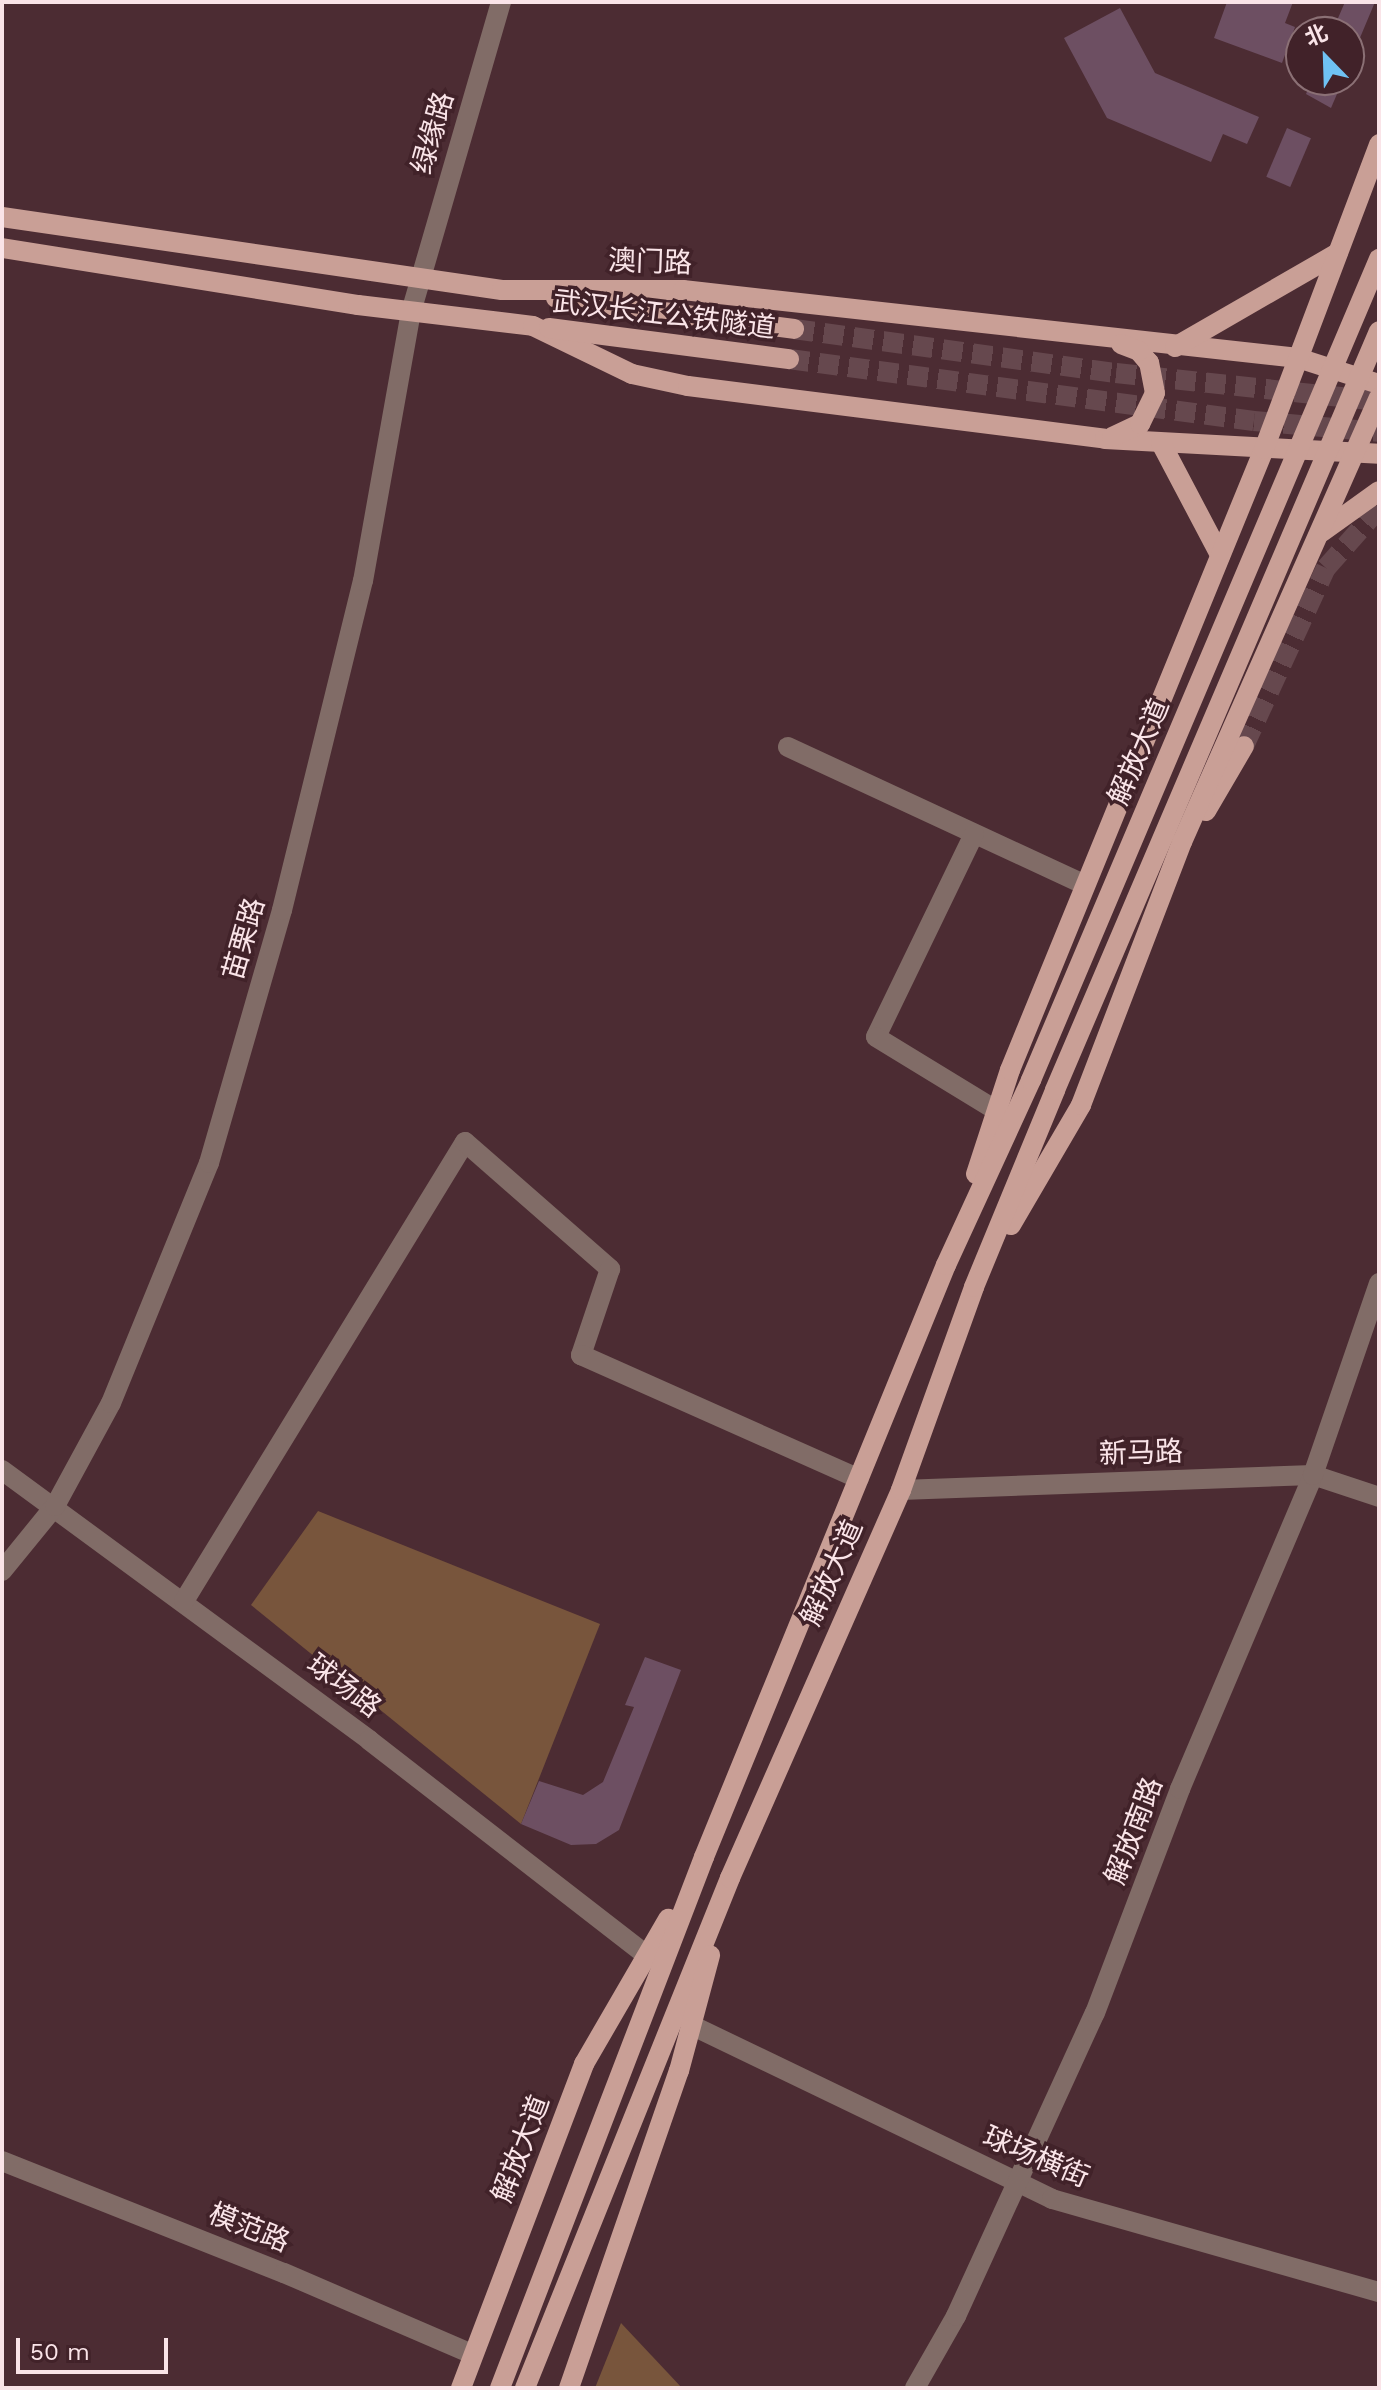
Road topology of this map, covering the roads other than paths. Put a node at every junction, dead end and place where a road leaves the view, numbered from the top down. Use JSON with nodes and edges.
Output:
{"nodes":[{"id":1,"x":501,"y":2,"type":"edge"},
{"id":2,"x":1379,"y":144,"type":"edge"},
{"id":3,"x":2,"y":217,"type":"edge"},
{"id":4,"x":2,"y":248,"type":"edge"},
{"id":5,"x":1338,"y":253,"type":"junction"},
{"id":6,"x":1379,"y":259,"type":"edge"},
{"id":7,"x":419,"y":279,"type":"junction"},
{"id":8,"x":502,"y":290,"type":"junction"},
{"id":9,"x":411,"y":312,"type":"junction"},
{"id":10,"x":533,"y":326,"type":"junction"},
{"id":11,"x":794,"y":329,"type":"tunnel mouth"},
{"id":12,"x":1379,"y":331,"type":"edge"},
{"id":13,"x":1104,"y":339,"type":"junction"},
{"id":14,"x":1175,"y":347,"type":"junction"},
{"id":15,"x":1298,"y":358,"type":"junction"},
{"id":16,"x":789,"y":359,"type":"tunnel mouth"},
{"id":17,"x":1379,"y":384,"type":"edge"},
{"id":18,"x":1379,"y":398,"type":"edge"},
{"id":19,"x":1105,"y":439,"type":"junction"},
{"id":20,"x":1161,"y":443,"type":"junction"},
{"id":21,"x":1264,"y":449,"type":"junction"},
{"id":22,"x":1356,"y":453,"type":"junction"},
{"id":23,"x":1379,"y":454,"type":"edge"},
{"id":24,"x":1379,"y":491,"type":"edge"},
{"id":25,"x":1322,"y":532,"type":"junction"},
{"id":26,"x":1220,"y":555,"type":"junction"},
{"id":27,"x":1244,"y":746,"type":"tunnel mouth"},
{"id":28,"x":788,"y":747,"type":"dead end"},
{"id":29,"x":974,"y":834,"type":"junction"},
{"id":30,"x":1182,"y":842,"type":"junction"},
{"id":31,"x":1085,"y":885,"type":"junction"},
{"id":32,"x":997,"y":1111,"type":"junction"},
{"id":33,"x":946,"y":1265,"type":"junction"},
{"id":34,"x":1379,"y":1283,"type":"edge"},
{"id":35,"x":974,"y":1287,"type":"junction"},
{"id":36,"x":2,"y":1470,"type":"edge"},
{"id":37,"x":1313,"y":1475,"type":"junction"},
{"id":38,"x":859,"y":1479,"type":"junction"},
{"id":39,"x":901,"y":1490,"type":"junction"},
{"id":40,"x":1379,"y":1497,"type":"edge"},
{"id":41,"x":55,"y":1506,"type":"junction"},
{"id":42,"x":2,"y":1571,"type":"edge"},
{"id":43,"x":184,"y":1601,"type":"junction"},
{"id":44,"x":704,"y":1857,"type":"junction"},
{"id":45,"x":730,"y":1878,"type":"junction"},
{"id":46,"x":647,"y":1956,"type":"junction"},
{"id":47,"x":691,"y":2025,"type":"junction"},
{"id":48,"x":2,"y":2161,"type":"edge"},
{"id":49,"x":1017,"y":2183,"type":"junction"},
{"id":50,"x":1379,"y":2292,"type":"edge"},
{"id":51,"x":472,"y":2354,"type":"junction"},
{"id":52,"x":461,"y":2388,"type":"edge"},
{"id":53,"x":500,"y":2388,"type":"edge"},
{"id":54,"x":525,"y":2388,"type":"edge"},
{"id":55,"x":569,"y":2388,"type":"edge"},
{"id":56,"x":915,"y":2388,"type":"edge"}],
"edges":[{"from":1,"to":7,"type":"street","name":"绿缘路"},
{"from":2,"to":5,"type":"main road"},
{"from":3,"to":7,"type":"main road","name":"澳门路"},
{"from":4,"to":9,"type":"main road"},
{"from":5,"to":14,"type":"main road"},
{"from":5,"to":15,"type":"main road"},
{"from":6,"to":33,"type":"main road","name":"解放大道","bridge":true},
{"from":7,"to":8,"type":"main road","name":"澳门路"},
{"from":7,"to":9,"type":"street","name":"苗栗路"},
{"from":8,"to":11,"type":"main road","name":"武汉长江公铁隧道"},
{"from":8,"to":13,"type":"main road","name":"澳门路"},
{"from":9,"to":10,"type":"main road"},
{"from":9,"to":41,"type":"street","name":"苗栗路"},
{"from":10,"to":16,"type":"main road","name":"武汉长江公铁隧道"},
{"from":10,"to":19,"type":"main road"},
{"from":12,"to":35,"type":"main road","name":"解放大道","bridge":true},
{"from":13,"to":14,"type":"main road","name":"澳门路"},
{"from":13,"to":19,"type":"main road"},
{"from":14,"to":15,"type":"main road","name":"澳门路"},
{"from":15,"to":17,"type":"main road","name":"澳门路"},
{"from":15,"to":21,"type":"main road","name":"解放大道"},
{"from":18,"to":22,"type":"main road","name":"解放大道"},
{"from":19,"to":20,"type":"main road"},
{"from":20,"to":21,"type":"main road"},
{"from":20,"to":26,"type":"main road"},
{"from":21,"to":22,"type":"main road"},
{"from":21,"to":26,"type":"main road","name":"解放大道"},
{"from":22,"to":23,"type":"main road"},
{"from":22,"to":25,"type":"main road","name":"解放大道"},
{"from":24,"to":25,"type":"main road"},
{"from":25,"to":30,"type":"main road","name":"解放大道"},
{"from":26,"to":31,"type":"main road","name":"解放大道"},
{"from":27,"to":30,"type":"main road"},
{"from":28,"to":29,"type":"street"},
{"from":29,"to":31,"type":"street"},
{"from":29,"to":32,"type":"street"},
{"from":30,"to":35,"type":"main road","name":"解放大道"},
{"from":31,"to":32,"type":"main road","name":"解放大道"},
{"from":32,"to":33,"type":"main road","name":"解放大道"},
{"from":33,"to":38,"type":"main road","name":"解放大道"},
{"from":34,"to":37,"type":"street","name":"解放南路"},
{"from":35,"to":39,"type":"main road","name":"解放大道"},
{"from":36,"to":41,"type":"street","name":"球场路"},
{"from":37,"to":39,"type":"street","name":"新马路"},
{"from":37,"to":40,"type":"street","name":"新马路"},
{"from":37,"to":49,"type":"street","name":"解放南路"},
{"from":38,"to":43,"type":"street"},
{"from":38,"to":44,"type":"main road","name":"解放大道"},
{"from":39,"to":45,"type":"main road","name":"解放大道"},
{"from":41,"to":42,"type":"street","name":"苗栗路"},
{"from":41,"to":43,"type":"street","name":"球场路"},
{"from":43,"to":46,"type":"street","name":"球场路"},
{"from":44,"to":46,"type":"main road","name":"解放大道"},
{"from":44,"to":53,"type":"main road","name":"解放大道"},
{"from":45,"to":47,"type":"main road","name":"解放大道"},
{"from":45,"to":54,"type":"main road","name":"解放大道"},
{"from":46,"to":51,"type":"main road","name":"解放大道"},
{"from":47,"to":49,"type":"street","name":"球场横街"},
{"from":47,"to":55,"type":"main road","name":"解放大道"},
{"from":48,"to":51,"type":"street","name":"模范路"},
{"from":49,"to":50,"type":"street","name":"球场横街"},
{"from":49,"to":56,"type":"street","name":"解放南路"},
{"from":51,"to":52,"type":"main road","name":"解放大道"}]}
